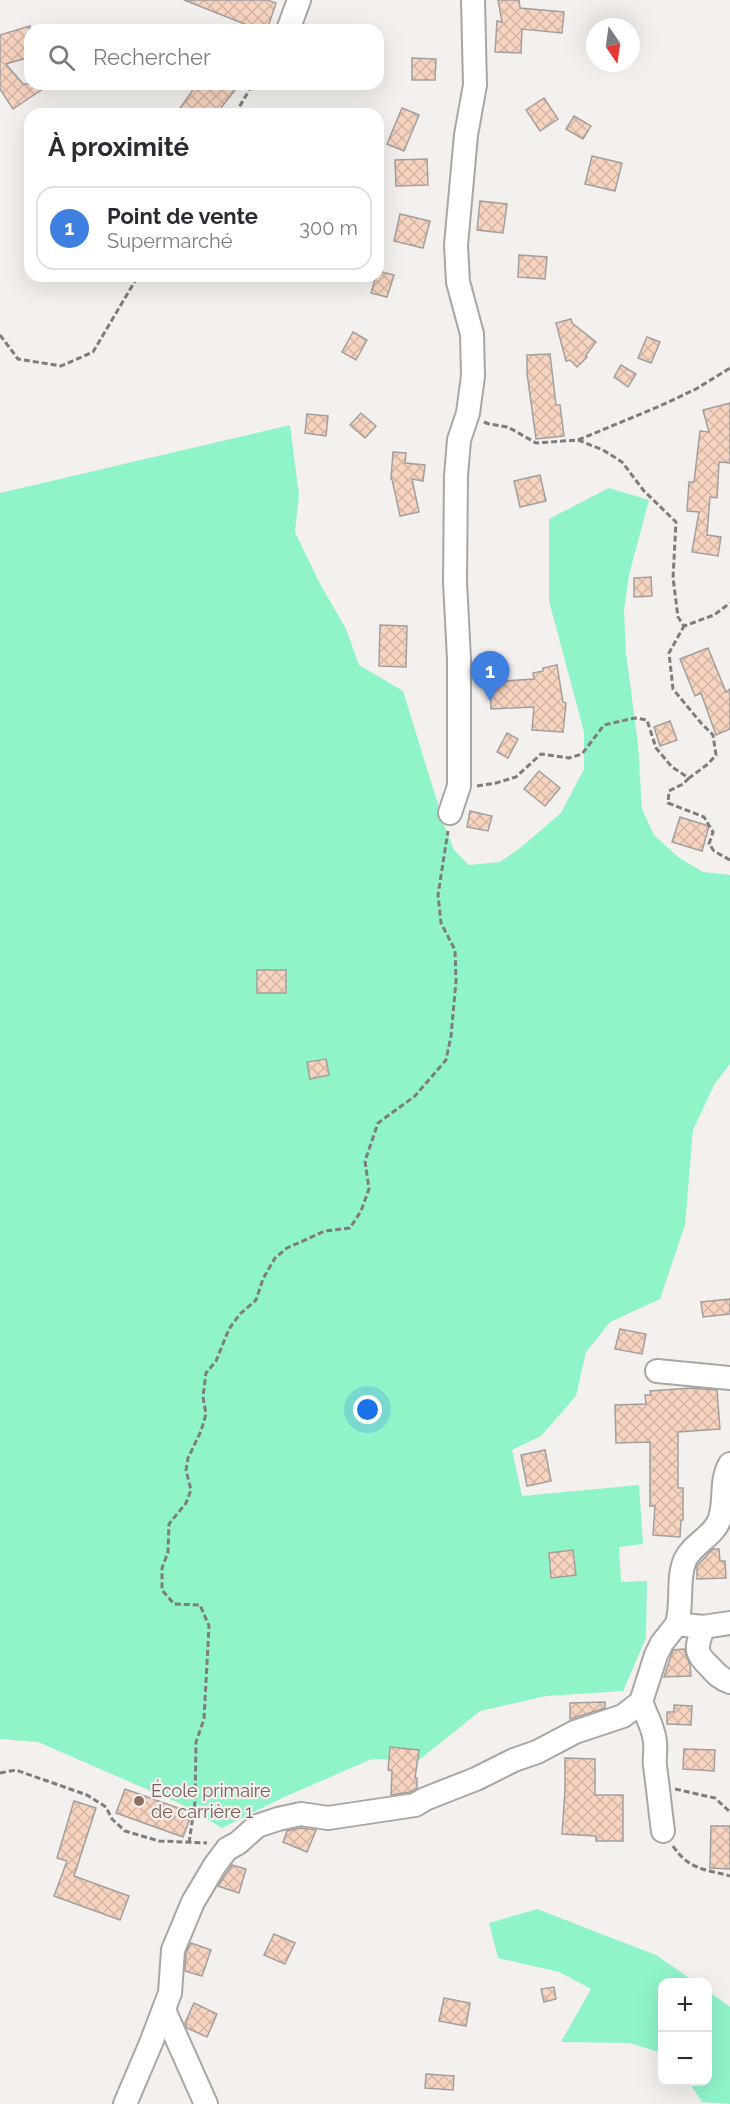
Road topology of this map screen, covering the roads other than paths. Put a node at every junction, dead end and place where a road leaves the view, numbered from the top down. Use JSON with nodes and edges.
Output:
{"nodes":[{"id":1,"x":299,"y":0,"type":"edge"},
{"id":2,"x":473,"y":0,"type":"edge"},
{"id":3,"x":290,"y":24,"type":"edge"},
{"id":4,"x":450,"y":813,"type":"road end"},
{"id":5,"x":657,"y":1371,"type":"dead end"},
{"id":6,"x":730,"y":1378,"type":"edge"},
{"id":7,"x":730,"y":1464,"type":"edge"},
{"id":8,"x":730,"y":1623,"type":"edge"},
{"id":9,"x":677,"y":1624,"type":"junction"},
{"id":10,"x":703,"y":1627,"type":"junction"},
{"id":11,"x":730,"y":1683,"type":"edge"},
{"id":12,"x":641,"y":1702,"type":"junction"},
{"id":13,"x":663,"y":1831,"type":"road end"},
{"id":14,"x":164,"y":2010,"type":"junction"},
{"id":15,"x":125,"y":2104,"type":"edge"},
{"id":16,"x":206,"y":2104,"type":"edge"}],
"edges":[{"from":1,"to":3,"type":"street"},
{"from":2,"to":4,"type":"street"},
{"from":5,"to":6,"type":"street"},
{"from":7,"to":9,"type":"street"},
{"from":8,"to":10,"type":"street"},
{"from":9,"to":10,"type":"street"},
{"from":9,"to":12,"type":"street"},
{"from":10,"to":11,"type":"street"},
{"from":12,"to":13,"type":"street"},
{"from":12,"to":14,"type":"street"},
{"from":14,"to":15,"type":"street"},
{"from":14,"to":16,"type":"street"}]}
